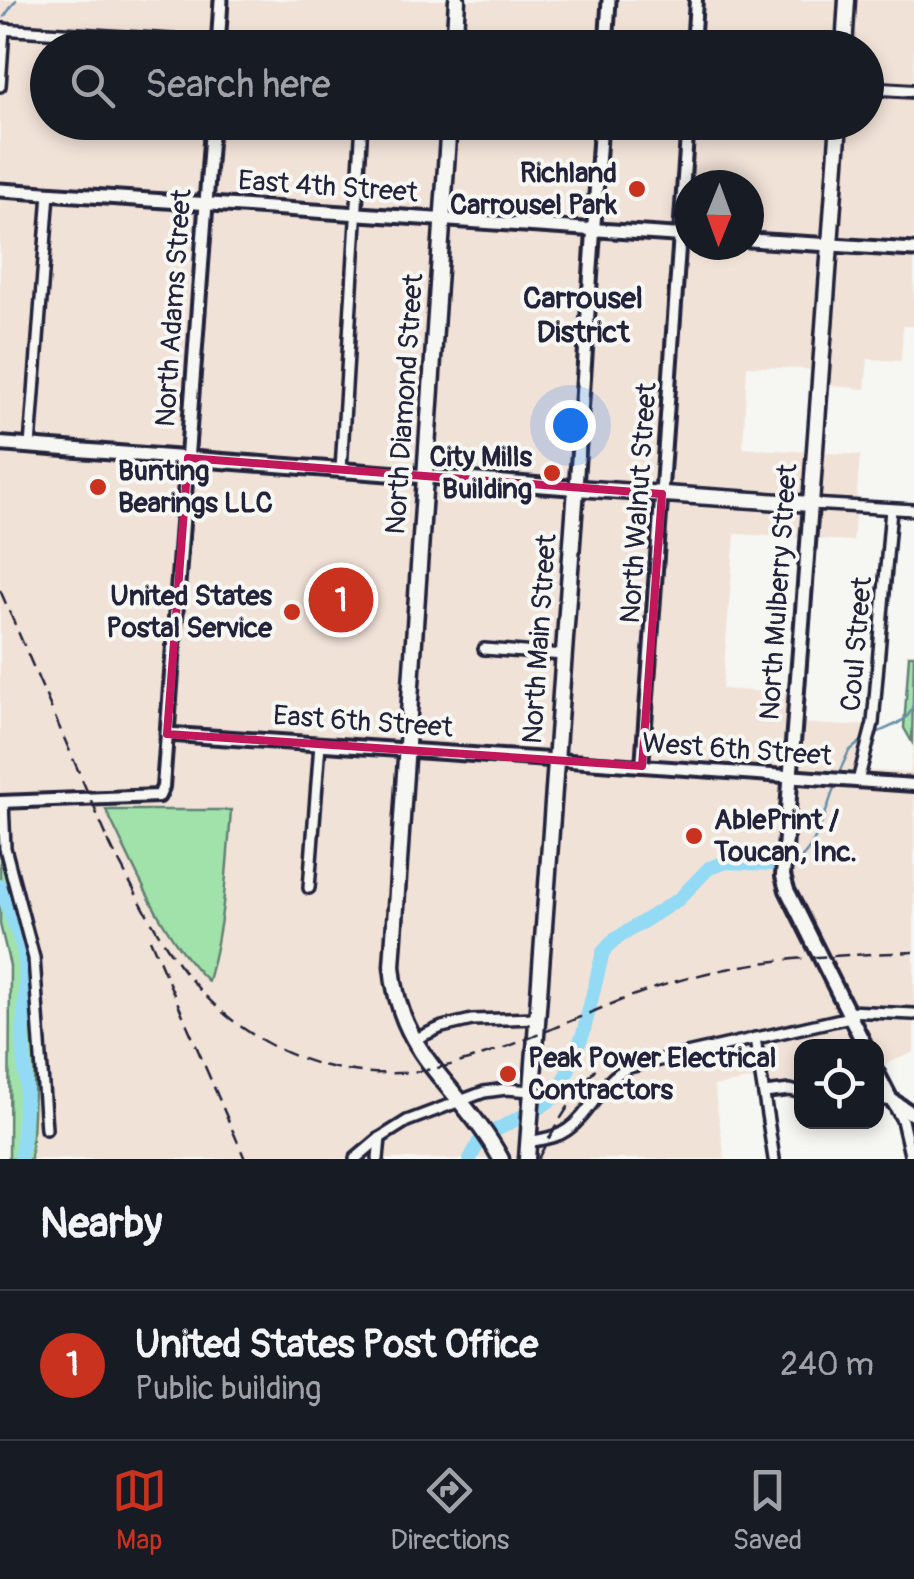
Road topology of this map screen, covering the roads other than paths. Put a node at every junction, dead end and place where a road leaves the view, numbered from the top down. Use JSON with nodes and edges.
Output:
{"nodes":[{"id":1,"x":221,"y":0,"type":"edge"},
{"id":2,"x":458,"y":0,"type":"edge"},
{"id":3,"x":609,"y":0,"type":"edge"},
{"id":4,"x":696,"y":0,"type":"edge"},
{"id":5,"x":847,"y":0,"type":"edge"},
{"id":6,"x":2,"y":29,"type":"edge"},
{"id":7,"x":219,"y":30,"type":"edge"},
{"id":8,"x":456,"y":30,"type":"edge"},
{"id":9,"x":607,"y":30,"type":"edge"},
{"id":10,"x":694,"y":30,"type":"edge"},
{"id":11,"x":845,"y":30,"type":"edge"},
{"id":12,"x":30,"y":31,"type":"edge"},
{"id":13,"x":0,"y":86,"type":"edge"},
{"id":14,"x":884,"y":90,"type":"edge"},
{"id":15,"x":914,"y":92,"type":"edge"},
{"id":16,"x":211,"y":140,"type":"edge"},
{"id":17,"x":361,"y":140,"type":"edge"},
{"id":18,"x":449,"y":140,"type":"edge"},
{"id":19,"x":600,"y":140,"type":"edge"},
{"id":20,"x":688,"y":140,"type":"edge"},
{"id":21,"x":837,"y":140,"type":"edge"},
{"id":22,"x":687,"y":170,"type":"edge"},
{"id":23,"x":0,"y":190,"type":"edge"},
{"id":24,"x":49,"y":193,"type":"junction"},
{"id":25,"x":206,"y":204,"type":"junction"},
{"id":26,"x":356,"y":214,"type":"junction"},
{"id":27,"x":443,"y":220,"type":"junction"},
{"id":28,"x":594,"y":229,"type":"junction"},
{"id":29,"x":674,"y":234,"type":"edge"},
{"id":30,"x":764,"y":241,"type":"edge"},
{"id":31,"x":830,"y":244,"type":"junction"},
{"id":32,"x":914,"y":250,"type":"edge"},
{"id":33,"x":683,"y":260,"type":"edge"},
{"id":34,"x":0,"y":444,"type":"edge"},
{"id":35,"x":30,"y":446,"type":"junction"},
{"id":36,"x":188,"y":458,"type":"junction"},
{"id":37,"x":340,"y":470,"type":"junction"},
{"id":38,"x":426,"y":477,"type":"junction"},
{"id":39,"x":576,"y":488,"type":"junction"},
{"id":40,"x":662,"y":494,"type":"junction"},
{"id":41,"x":811,"y":504,"type":"junction"},
{"id":42,"x":891,"y":509,"type":"junction"},
{"id":43,"x":914,"y":510,"type":"edge"},
{"id":44,"x":484,"y":649,"type":"dead end"},
{"id":45,"x":564,"y":655,"type":"junction"},
{"id":46,"x":167,"y":734,"type":"junction"},
{"id":47,"x":320,"y":744,"type":"junction"},
{"id":48,"x":405,"y":750,"type":"junction"},
{"id":49,"x":556,"y":760,"type":"junction"},
{"id":50,"x":642,"y":766,"type":"junction"},
{"id":51,"x":790,"y":777,"type":"junction"},
{"id":52,"x":858,"y":781,"type":"junction"},
{"id":53,"x":914,"y":785,"type":"edge"},
{"id":54,"x":2,"y":802,"type":"edge"},
{"id":55,"x":309,"y":888,"type":"dead end"},
{"id":56,"x":848,"y":1014,"type":"junction"},
{"id":57,"x":914,"y":1014,"type":"edge"},
{"id":58,"x":537,"y":1018,"type":"junction"},
{"id":59,"x":755,"y":1038,"type":"junction"},
{"id":60,"x":860,"y":1039,"type":"edge"},
{"id":61,"x":413,"y":1040,"type":"junction"},
{"id":62,"x":794,"y":1091,"type":"edge"},
{"id":63,"x":764,"y":1093,"type":"junction"},
{"id":64,"x":531,"y":1096,"type":"junction"},
{"id":65,"x":460,"y":1100,"type":"junction"},
{"id":66,"x":884,"y":1100,"type":"edge"},
{"id":67,"x":914,"y":1115,"type":"edge"},
{"id":68,"x":46,"y":1129,"type":"dead end"},
{"id":69,"x":380,"y":1138,"type":"junction"},
{"id":70,"x":528,"y":1142,"type":"junction"},
{"id":71,"x":355,"y":1159,"type":"edge"},
{"id":72,"x":378,"y":1159,"type":"edge"},
{"id":73,"x":501,"y":1159,"type":"edge"},
{"id":74,"x":527,"y":1159,"type":"edge"},
{"id":75,"x":774,"y":1159,"type":"edge"},
{"id":76,"x":911,"y":1159,"type":"edge"}],
"edges":[{"from":1,"to":7,"type":"main road"},
{"from":2,"to":8,"type":"highway"},
{"from":3,"to":9,"type":"main road"},
{"from":4,"to":10,"type":"street"},
{"from":5,"to":11,"type":"highway"},
{"from":6,"to":12,"type":"street"},
{"from":6,"to":13,"type":"street"},
{"from":14,"to":15,"type":"street"},
{"from":16,"to":25,"type":"main road","name":"North Adams Street"},
{"from":17,"to":26,"type":"street"},
{"from":18,"to":27,"type":"highway","name":"North Diamond Street"},
{"from":19,"to":28,"type":"main road","name":"North Main Street"},
{"from":20,"to":22,"type":"street","name":"North Walnut Street"},
{"from":21,"to":31,"type":"highway","name":"North Mulberry Street"},
{"from":23,"to":24,"type":"main road","name":"East 4th Street"},
{"from":24,"to":25,"type":"main road","name":"East 4th Street"},
{"from":24,"to":35,"type":"street"},
{"from":25,"to":26,"type":"main road","name":"East 4th Street"},
{"from":25,"to":36,"type":"main road","name":"North Adams Street"},
{"from":26,"to":27,"type":"main road","name":"East 4th Street"},
{"from":26,"to":37,"type":"street"},
{"from":27,"to":28,"type":"main road","name":"East 4th Street"},
{"from":27,"to":38,"type":"highway","name":"North Diamond Street"},
{"from":28,"to":29,"type":"main road","name":"East 4th Street"},
{"from":28,"to":39,"type":"main road","name":"North Main Street"},
{"from":30,"to":31,"type":"main road"},
{"from":31,"to":32,"type":"main road"},
{"from":31,"to":41,"type":"highway","name":"North Mulberry Street"},
{"from":33,"to":40,"type":"street","name":"North Walnut Street"},
{"from":34,"to":35,"type":"main road"},
{"from":35,"to":36,"type":"main road"},
{"from":36,"to":37,"type":"main road"},
{"from":36,"to":46,"type":"main road","name":"North Adams Street"},
{"from":37,"to":38,"type":"main road"},
{"from":38,"to":39,"type":"main road"},
{"from":38,"to":48,"type":"highway","name":"North Diamond Street"},
{"from":39,"to":40,"type":"highway"},
{"from":39,"to":45,"type":"highway","name":"North Main Street"},
{"from":40,"to":41,"type":"highway"},
{"from":40,"to":50,"type":"street","name":"North Walnut Street"},
{"from":41,"to":42,"type":"street"},
{"from":41,"to":51,"type":"main road","name":"North Mulberry Street"},
{"from":42,"to":43,"type":"street"},
{"from":42,"to":52,"type":"street","name":"Coul Street"},
{"from":44,"to":45,"type":"street"},
{"from":45,"to":49,"type":"highway","name":"North Main Street"},
{"from":46,"to":47,"type":"main road","name":"East 6th Street"},
{"from":46,"to":54,"type":"street","name":"North Adams Street"},
{"from":47,"to":48,"type":"main road","name":"East 6th Street"},
{"from":47,"to":55,"type":"street"},
{"from":48,"to":49,"type":"main road","name":"East 6th Street"},
{"from":48,"to":61,"type":"highway","name":"North Diamond Street"},
{"from":49,"to":50,"type":"street","name":"West 6th Street"},
{"from":49,"to":58,"type":"highway","name":"North Main Street"},
{"from":50,"to":51,"type":"street","name":"West 6th Street"},
{"from":51,"to":52,"type":"street","name":"West 6th Street"},
{"from":51,"to":56,"type":"main road","name":"North Mulberry Street"},
{"from":52,"to":53,"type":"street","name":"West 6th Street"},
{"from":54,"to":68,"type":"street"},
{"from":56,"to":57,"type":"street"},
{"from":56,"to":59,"type":"street"},
{"from":56,"to":60,"type":"main road","name":"North Mulberry Street"},
{"from":58,"to":61,"type":"street"},
{"from":58,"to":64,"type":"highway","name":"North Main Street"},
{"from":59,"to":63,"type":"street"},
{"from":59,"to":70,"type":"street"},
{"from":61,"to":65,"type":"highway","name":"North Diamond Street"},
{"from":62,"to":63,"type":"street"},
{"from":63,"to":75,"type":"street"},
{"from":64,"to":65,"type":"street"},
{"from":64,"to":70,"type":"highway","name":"North Main Street"},
{"from":65,"to":69,"type":"street"},
{"from":65,"to":73,"type":"highway","name":"North Diamond Street"},
{"from":66,"to":67,"type":"main road"},
{"from":66,"to":76,"type":"street"},
{"from":69,"to":71,"type":"street"},
{"from":69,"to":72,"type":"street"},
{"from":70,"to":74,"type":"highway","name":"North Main Street"}]}
